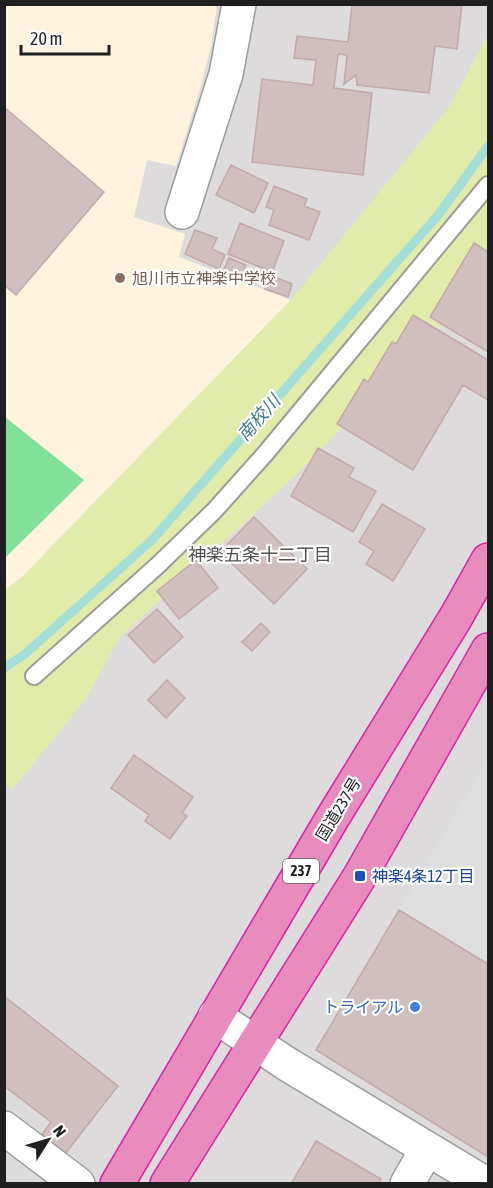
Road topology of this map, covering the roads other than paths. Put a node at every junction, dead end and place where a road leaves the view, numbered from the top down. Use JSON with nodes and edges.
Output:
{"nodes":[{"id":1,"x":239,"y":4,"type":"edge"},
{"id":2,"x":489,"y":185,"type":"edge"},
{"id":3,"x":182,"y":212,"type":"dead end"},
{"id":4,"x":489,"y":560,"type":"edge"},
{"id":5,"x":489,"y":650,"type":"edge"},
{"id":6,"x":34,"y":676,"type":"dead end"},
{"id":7,"x":215,"y":1016,"type":"junction"},
{"id":8,"x":255,"y":1042,"type":"junction"},
{"id":9,"x":4,"y":1128,"type":"edge"},
{"id":10,"x":427,"y":1149,"type":"junction"},
{"id":11,"x":78,"y":1184,"type":"edge"},
{"id":12,"x":117,"y":1184,"type":"edge"},
{"id":13,"x":167,"y":1184,"type":"edge"},
{"id":14,"x":407,"y":1184,"type":"edge"},
{"id":15,"x":486,"y":1184,"type":"edge"}],
"edges":[{"from":1,"to":3,"type":"street"},
{"from":2,"to":6,"type":"lane"},
{"from":4,"to":7,"type":"highway","name":"国道237号","number":"237"},
{"from":5,"to":8,"type":"highway"},
{"from":7,"to":8,"type":"street"},
{"from":7,"to":12,"type":"highway","name":"国道237号","number":"237"},
{"from":8,"to":10,"type":"street"},
{"from":8,"to":13,"type":"highway"},
{"from":9,"to":11,"type":"street"},
{"from":10,"to":14,"type":"street"},
{"from":10,"to":15,"type":"street"}]}
